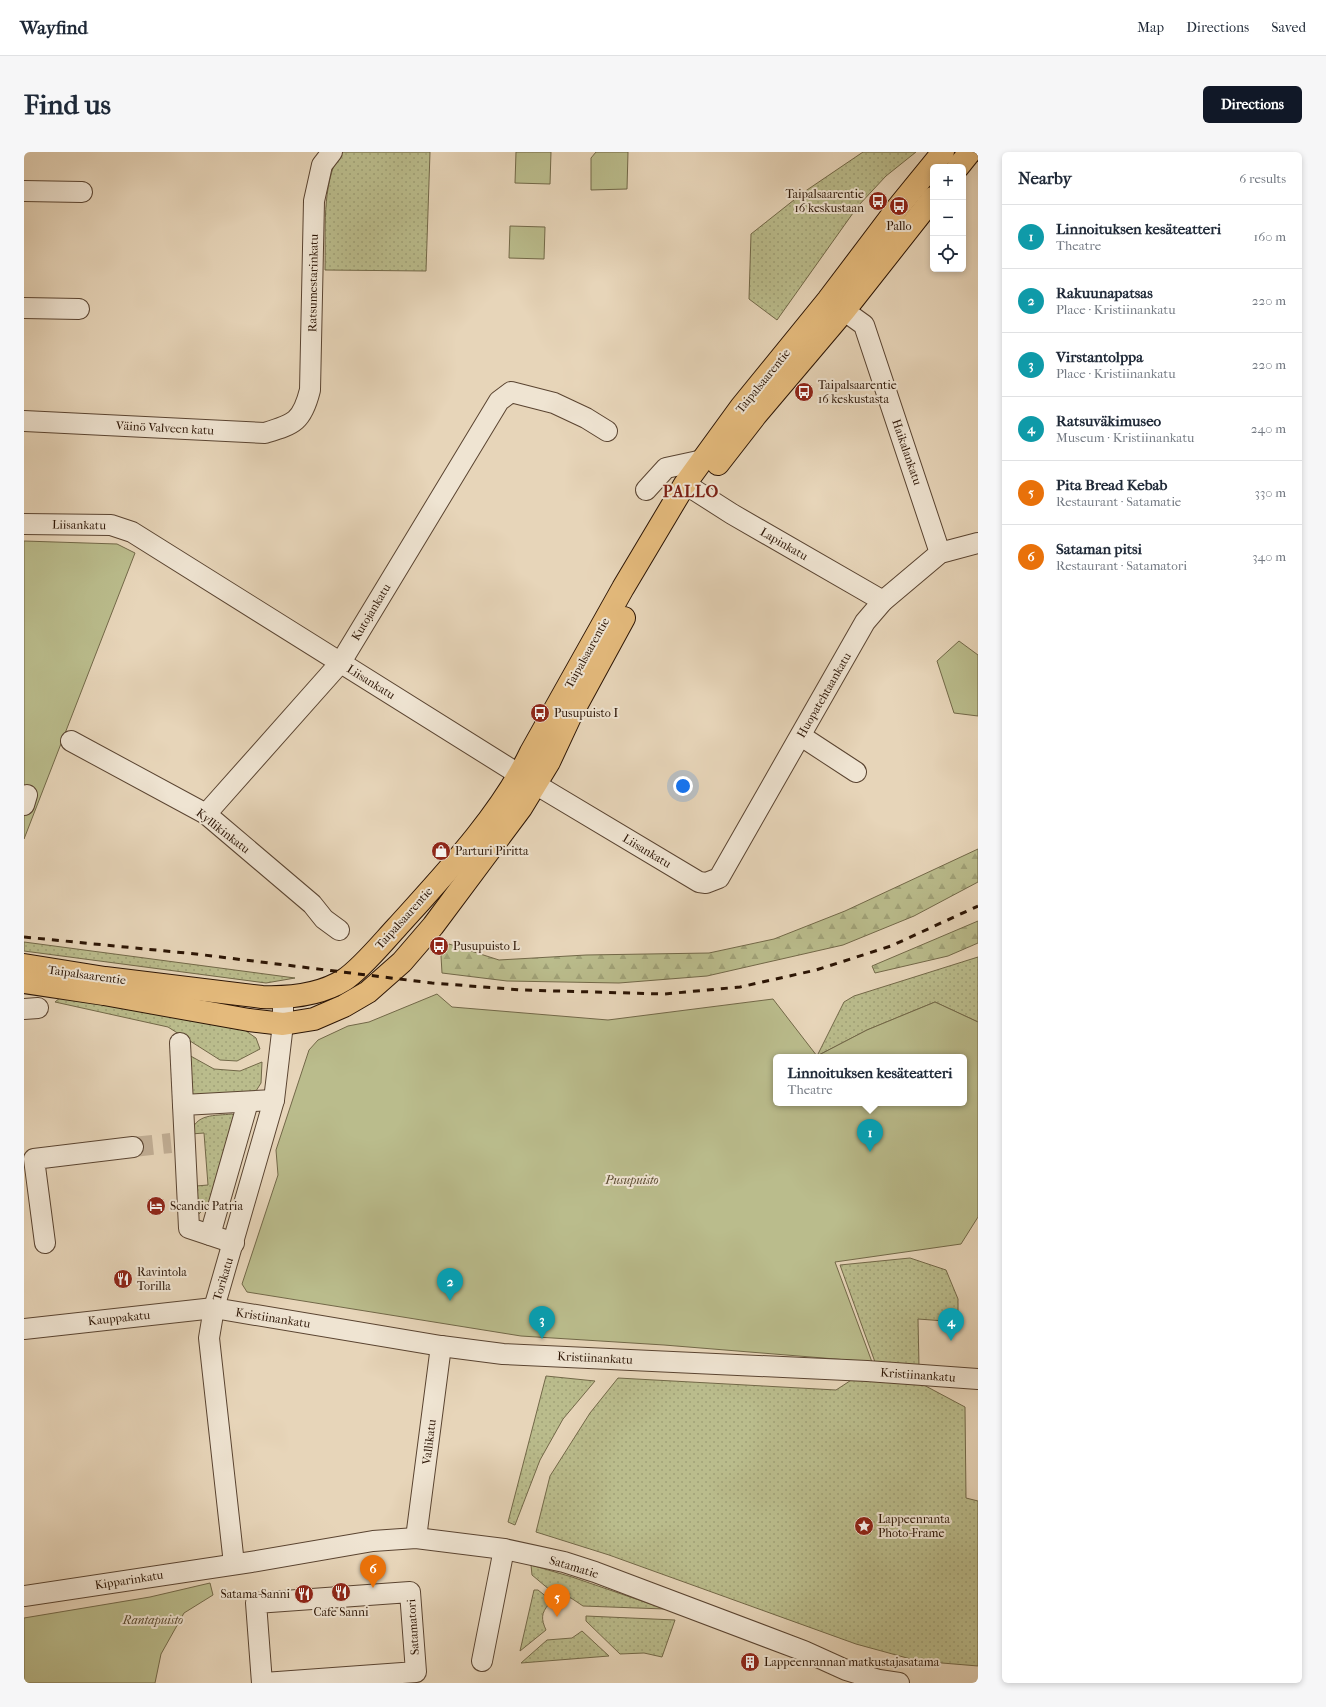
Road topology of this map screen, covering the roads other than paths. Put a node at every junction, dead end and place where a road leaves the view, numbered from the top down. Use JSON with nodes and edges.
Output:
{"nodes":[{"id":1,"x":332,"y":152,"type":"edge"},
{"id":2,"x":943,"y":152,"type":"edge"},
{"id":3,"x":970,"y":152,"type":"edge"},
{"id":4,"x":960,"y":164,"type":"edge"},
{"id":5,"x":24,"y":191,"type":"edge"},
{"id":6,"x":82,"y":192,"type":"dead end"},
{"id":7,"x":931,"y":200,"type":"edge"},
{"id":8,"x":836,"y":305,"type":"junction"},
{"id":9,"x":24,"y":308,"type":"edge"},
{"id":10,"x":78,"y":309,"type":"dead end"},
{"id":11,"x":300,"y":415,"type":"joint"},
{"id":12,"x":24,"y":421,"type":"edge"},
{"id":13,"x":607,"y":431,"type":"dead end"},
{"id":14,"x":703,"y":460,"type":"junction"},
{"id":15,"x":692,"y":488,"type":"junction"},
{"id":16,"x":646,"y":490,"type":"dead end"},
{"id":17,"x":24,"y":524,"type":"edge"},
{"id":18,"x":978,"y":543,"type":"edge"},
{"id":19,"x":940,"y":553,"type":"junction"},
{"id":20,"x":884,"y":601,"type":"junction"},
{"id":21,"x":341,"y":662,"type":"junction"},
{"id":22,"x":801,"y":736,"type":"junction"},
{"id":23,"x":71,"y":741,"type":"dead end"},
{"id":24,"x":856,"y":772,"type":"dead end"},
{"id":25,"x":528,"y":780,"type":"junction"},
{"id":26,"x":206,"y":814,"type":"junction"},
{"id":27,"x":706,"y":883,"type":"joint"},
{"id":28,"x":338,"y":930,"type":"dead end"},
{"id":29,"x":24,"y":965,"type":"edge"},
{"id":30,"x":24,"y":982,"type":"edge"},
{"id":31,"x":283,"y":998,"type":"junction"},
{"id":32,"x":283,"y":1024,"type":"junction"},
{"id":33,"x":180,"y":1043,"type":"dead end"},
{"id":34,"x":274,"y":1100,"type":"junction"},
{"id":35,"x":248,"y":1102,"type":"junction"},
{"id":36,"x":183,"y":1105,"type":"junction"},
{"id":37,"x":133,"y":1147,"type":"tunnel mouth"},
{"id":38,"x":210,"y":1235,"type":"junction"},
{"id":39,"x":45,"y":1243,"type":"dead end"},
{"id":40,"x":234,"y":1243,"type":"junction"},
{"id":41,"x":214,"y":1308,"type":"junction"},
{"id":42,"x":24,"y":1329,"type":"edge"},
{"id":43,"x":441,"y":1346,"type":"junction"},
{"id":44,"x":978,"y":1379,"type":"edge"},
{"id":45,"x":416,"y":1538,"type":"junction"},
{"id":46,"x":504,"y":1549,"type":"junction"},
{"id":47,"x":234,"y":1564,"type":"junction"},
{"id":48,"x":24,"y":1596,"type":"edge"},
{"id":49,"x":482,"y":1661,"type":"dead end"},
{"id":50,"x":263,"y":1683,"type":"edge"},
{"id":51,"x":899,"y":1683,"type":"edge"}],
"edges":[{"from":1,"to":11,"type":"street","name":"Ratsumestarinkatu"},
{"from":2,"to":8,"type":"main road","name":"Taipalsaarentie"},
{"from":3,"to":4,"type":"main road"},
{"from":5,"to":6,"type":"street"},
{"from":7,"to":8,"type":"main road","name":"Taipalsaarentie"},
{"from":8,"to":14,"type":"main road","name":"Taipalsaarentie"},
{"from":8,"to":15,"type":"main road","name":"Taipalsaarentie"},
{"from":8,"to":19,"type":"street","name":"Haikalankatu"},
{"from":9,"to":10,"type":"street"},
{"from":11,"to":12,"type":"street","name":"Väinö Valveen katu"},
{"from":13,"to":21,"type":"street","name":"Kutojankatu"},
{"from":14,"to":15,"type":"main road","name":"Taipalsaarentie"},
{"from":14,"to":16,"type":"street"},
{"from":15,"to":20,"type":"street","name":"Lapinkatu"},
{"from":15,"to":25,"type":"main road","name":"Taipalsaarentie"},
{"from":17,"to":21,"type":"street","name":"Liisankatu"},
{"from":18,"to":19,"type":"street","name":"Huopatehtaankatu"},
{"from":19,"to":20,"type":"street","name":"Huopatehtaankatu"},
{"from":20,"to":22,"type":"street","name":"Huopatehtaankatu"},
{"from":21,"to":25,"type":"street","name":"Liisankatu"},
{"from":21,"to":26,"type":"street","name":"Kutojankatu"},
{"from":22,"to":24,"type":"street"},
{"from":22,"to":27,"type":"street","name":"Huopatehtaankatu"},
{"from":23,"to":26,"type":"street","name":"Kyllikinkatu"},
{"from":25,"to":27,"type":"street","name":"Liisankatu"},
{"from":25,"to":31,"type":"main road","name":"Taipalsaarentie"},
{"from":25,"to":32,"type":"main road","name":"Taipalsaarentie"},
{"from":26,"to":28,"type":"street","name":"Kyllikinkatu"},
{"from":29,"to":31,"type":"main road","name":"Taipalsaarentie"},
{"from":30,"to":32,"type":"main road","name":"Taipalsaarentie"},
{"from":31,"to":32,"type":"street","name":"Torikatu"},
{"from":32,"to":34,"type":"street","name":"Torikatu"},
{"from":33,"to":36,"type":"street"},
{"from":34,"to":35,"type":"street"},
{"from":34,"to":40,"type":"street","name":"Torikatu"},
{"from":35,"to":36,"type":"street"},
{"from":35,"to":38,"type":"street"},
{"from":36,"to":38,"type":"street"},
{"from":37,"to":39,"type":"street"},
{"from":38,"to":40,"type":"street"},
{"from":40,"to":41,"type":"street","name":"Torikatu"},
{"from":41,"to":42,"type":"street","name":"Kauppakatu"},
{"from":41,"to":43,"type":"street","name":"Kristiinankatu"},
{"from":41,"to":47,"type":"street","name":"Torikatu"},
{"from":43,"to":44,"type":"street","name":"Kristiinankatu"},
{"from":43,"to":45,"type":"street","name":"Vallikatu"},
{"from":45,"to":46,"type":"street","name":"Satamatie"},
{"from":45,"to":47,"type":"street","name":"Satamatie"},
{"from":46,"to":49,"type":"street"},
{"from":46,"to":51,"type":"street","name":"Satamatie"},
{"from":47,"to":48,"type":"street","name":"Kipparinkatu"},
{"from":50,"to":50,"type":"street","name":"Satamatori"}]}
